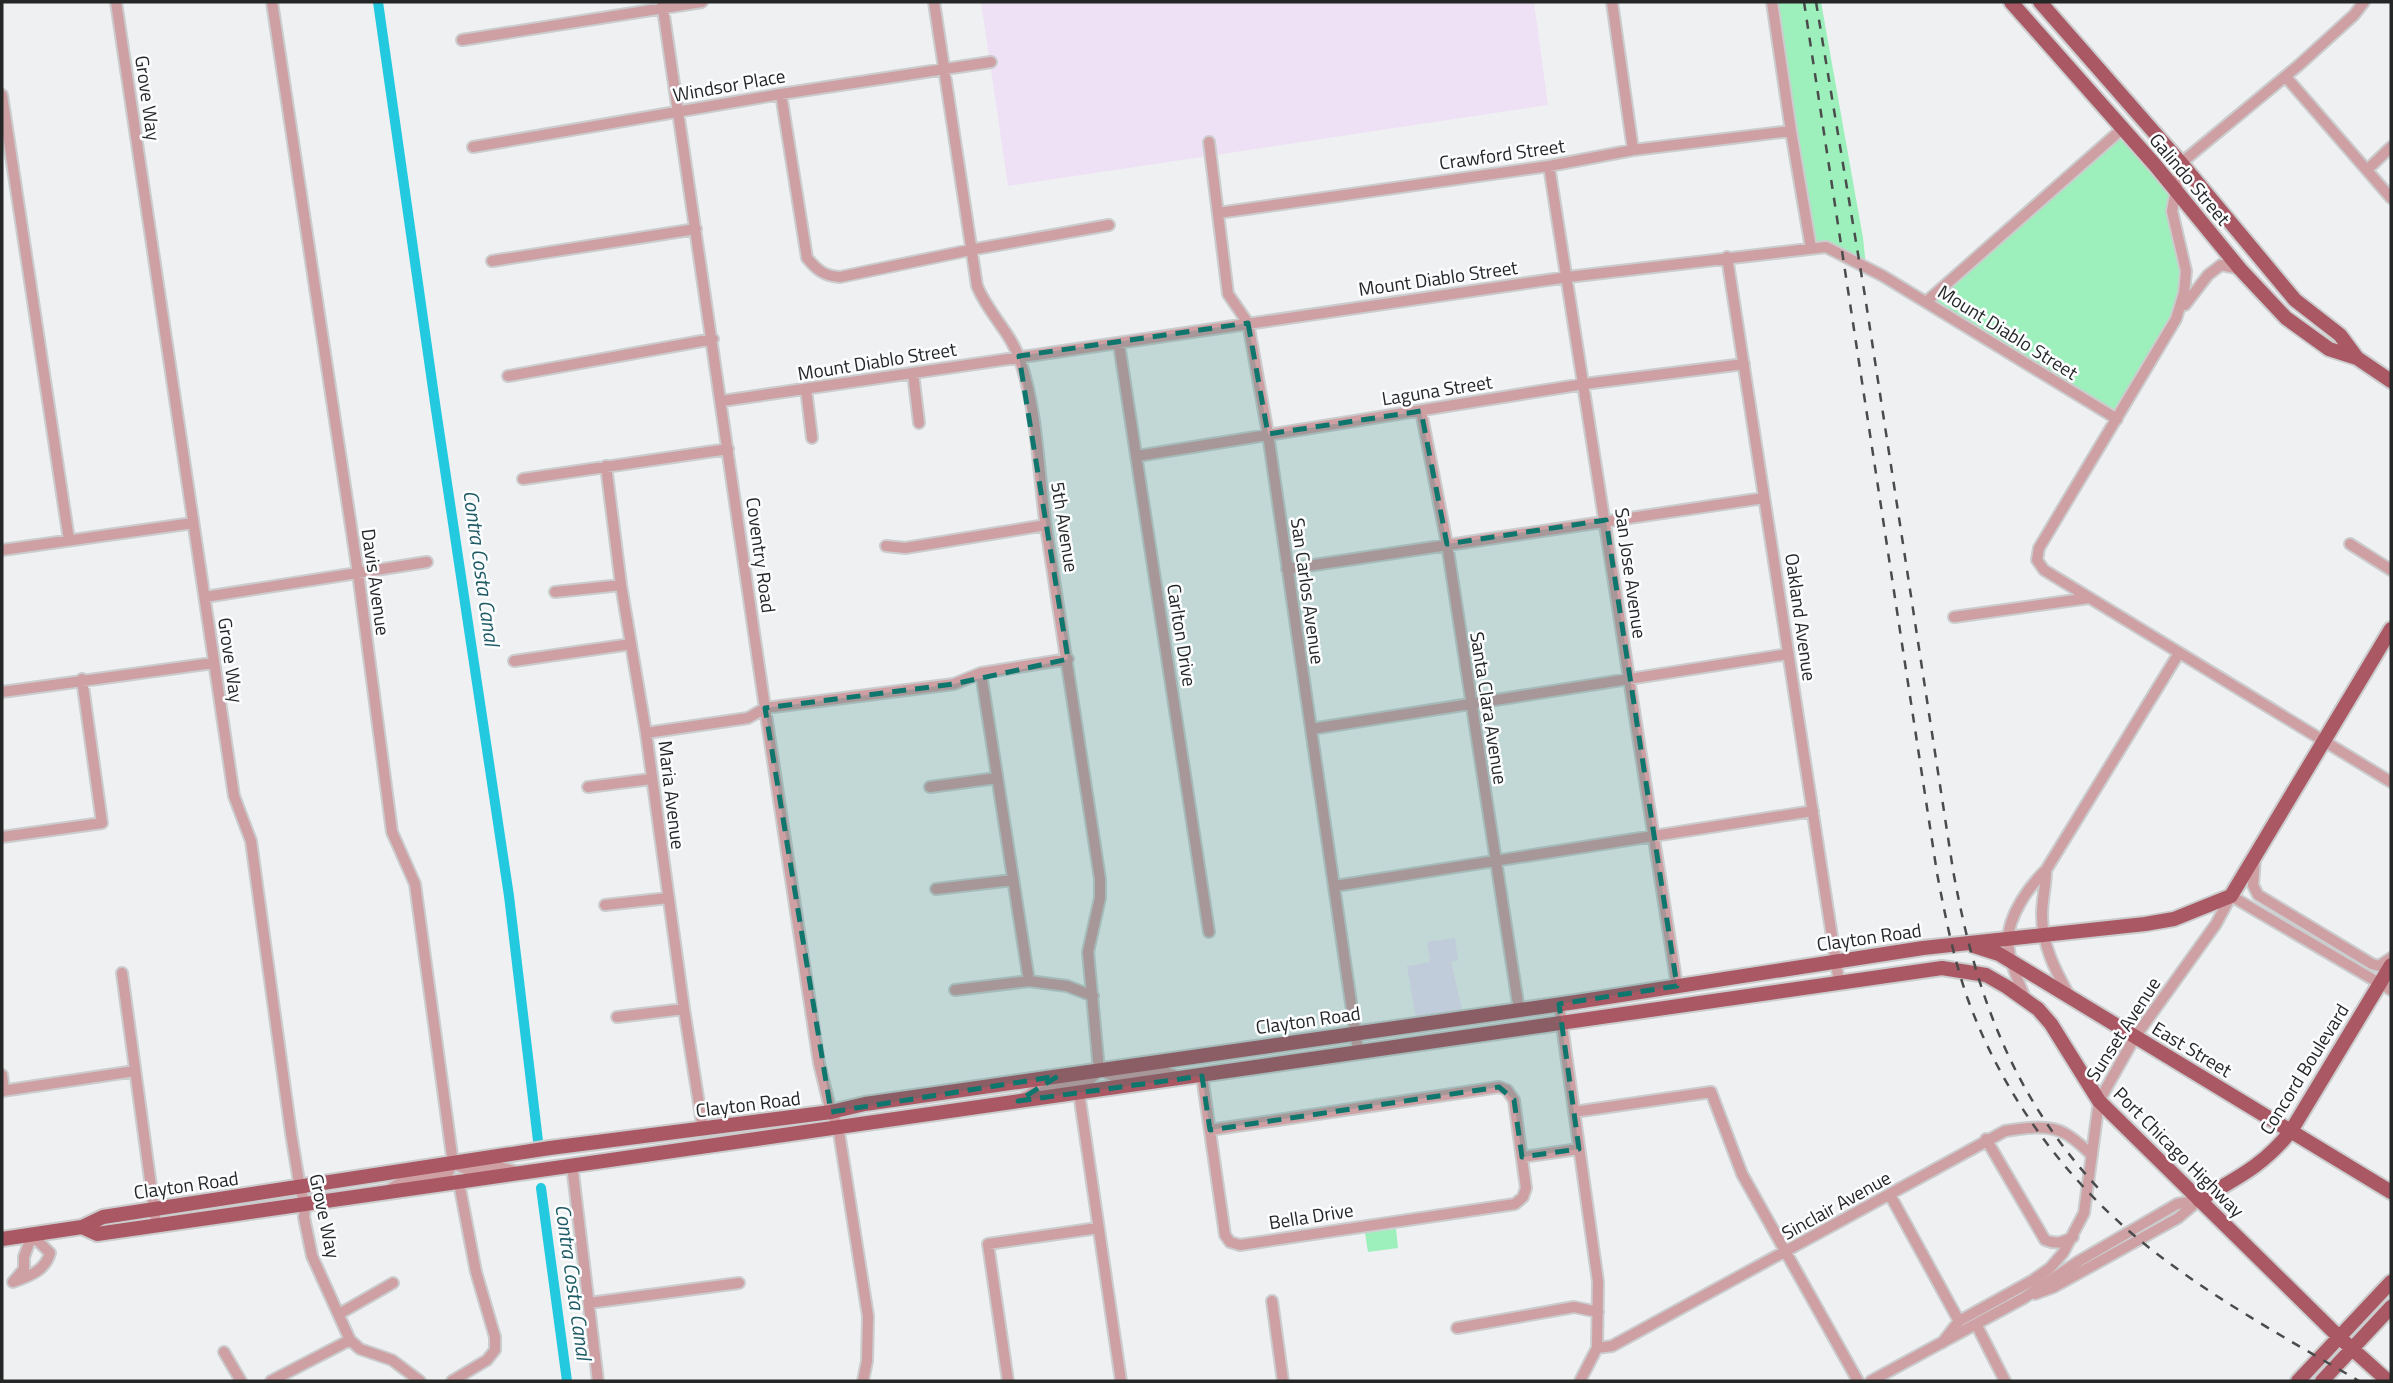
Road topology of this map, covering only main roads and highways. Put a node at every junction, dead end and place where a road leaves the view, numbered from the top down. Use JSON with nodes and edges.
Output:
{"nodes":[{"id":1,"x":2011,"y":2,"type":"edge"},
{"id":2,"x":2040,"y":2,"type":"edge"},
{"id":3,"x":2068,"y":69,"type":"junction"},
{"id":4,"x":2123,"y":99,"type":"junction"},
{"id":5,"x":2357,"y":358,"type":"junction"},
{"id":6,"x":2391,"y":381,"type":"edge"},
{"id":7,"x":2391,"y":629,"type":"edge"},
{"id":8,"x":1970,"y":944,"type":"junction"},
{"id":9,"x":2391,"y":965,"type":"edge"},
{"id":10,"x":1942,"y":968,"type":"joint"},
{"id":11,"x":2386,"y":987,"type":"edge"},
{"id":12,"x":2291,"y":1131,"type":"junction"},
{"id":13,"x":2391,"y":1192,"type":"edge"},
{"id":14,"x":2199,"y":1200,"type":"junction"},
{"id":15,"x":82,"y":1227,"type":"junction"},
{"id":16,"x":2,"y":1239,"type":"edge"},
{"id":17,"x":2391,"y":1282,"type":"edge"},
{"id":18,"x":2391,"y":1307,"type":"edge"},
{"id":19,"x":2340,"y":1338,"type":"junction"},
{"id":20,"x":2353,"y":1350,"type":"junction"},
{"id":21,"x":2298,"y":1381,"type":"edge"},
{"id":22,"x":2322,"y":1381,"type":"edge"},
{"id":23,"x":2388,"y":1381,"type":"edge"}],
"edges":[{"from":1,"to":3,"type":"main road","name":"Galindo Street"},
{"from":2,"to":4,"type":"main road","name":"Galindo Street"},
{"from":3,"to":4,"type":"main road"},
{"from":3,"to":5,"type":"main road","name":"Galindo Street"},
{"from":4,"to":5,"type":"main road","name":"Galindo Street"},
{"from":5,"to":6,"type":"main road","name":"Galindo Street"},
{"from":7,"to":8,"type":"main road","name":"Clayton Road"},
{"from":8,"to":12,"type":"main road","name":"East Street"},
{"from":8,"to":15,"type":"main road","name":"Clayton Road"},
{"from":9,"to":11,"type":"main road","name":"Concord Boulevard"},
{"from":10,"to":14,"type":"main road","name":"Port Chicago Highway"},
{"from":10,"to":15,"type":"main road","name":"Clayton Road"},
{"from":11,"to":12,"type":"main road","name":"Concord Boulevard"},
{"from":12,"to":13,"type":"main road","name":"East Street"},
{"from":12,"to":14,"type":"main road","name":"Concord Boulevard"},
{"from":14,"to":19,"type":"main road","name":"Port Chicago Highway"},
{"from":15,"to":16,"type":"main road","name":"Clayton Road"},
{"from":17,"to":19,"type":"main road"},
{"from":18,"to":20,"type":"main road"},
{"from":19,"to":20,"type":"main road","name":"Port Chicago Highway"},
{"from":19,"to":21,"type":"main road"},
{"from":20,"to":22,"type":"main road"},
{"from":20,"to":23,"type":"main road","name":"Port Chicago Highway"}]}
